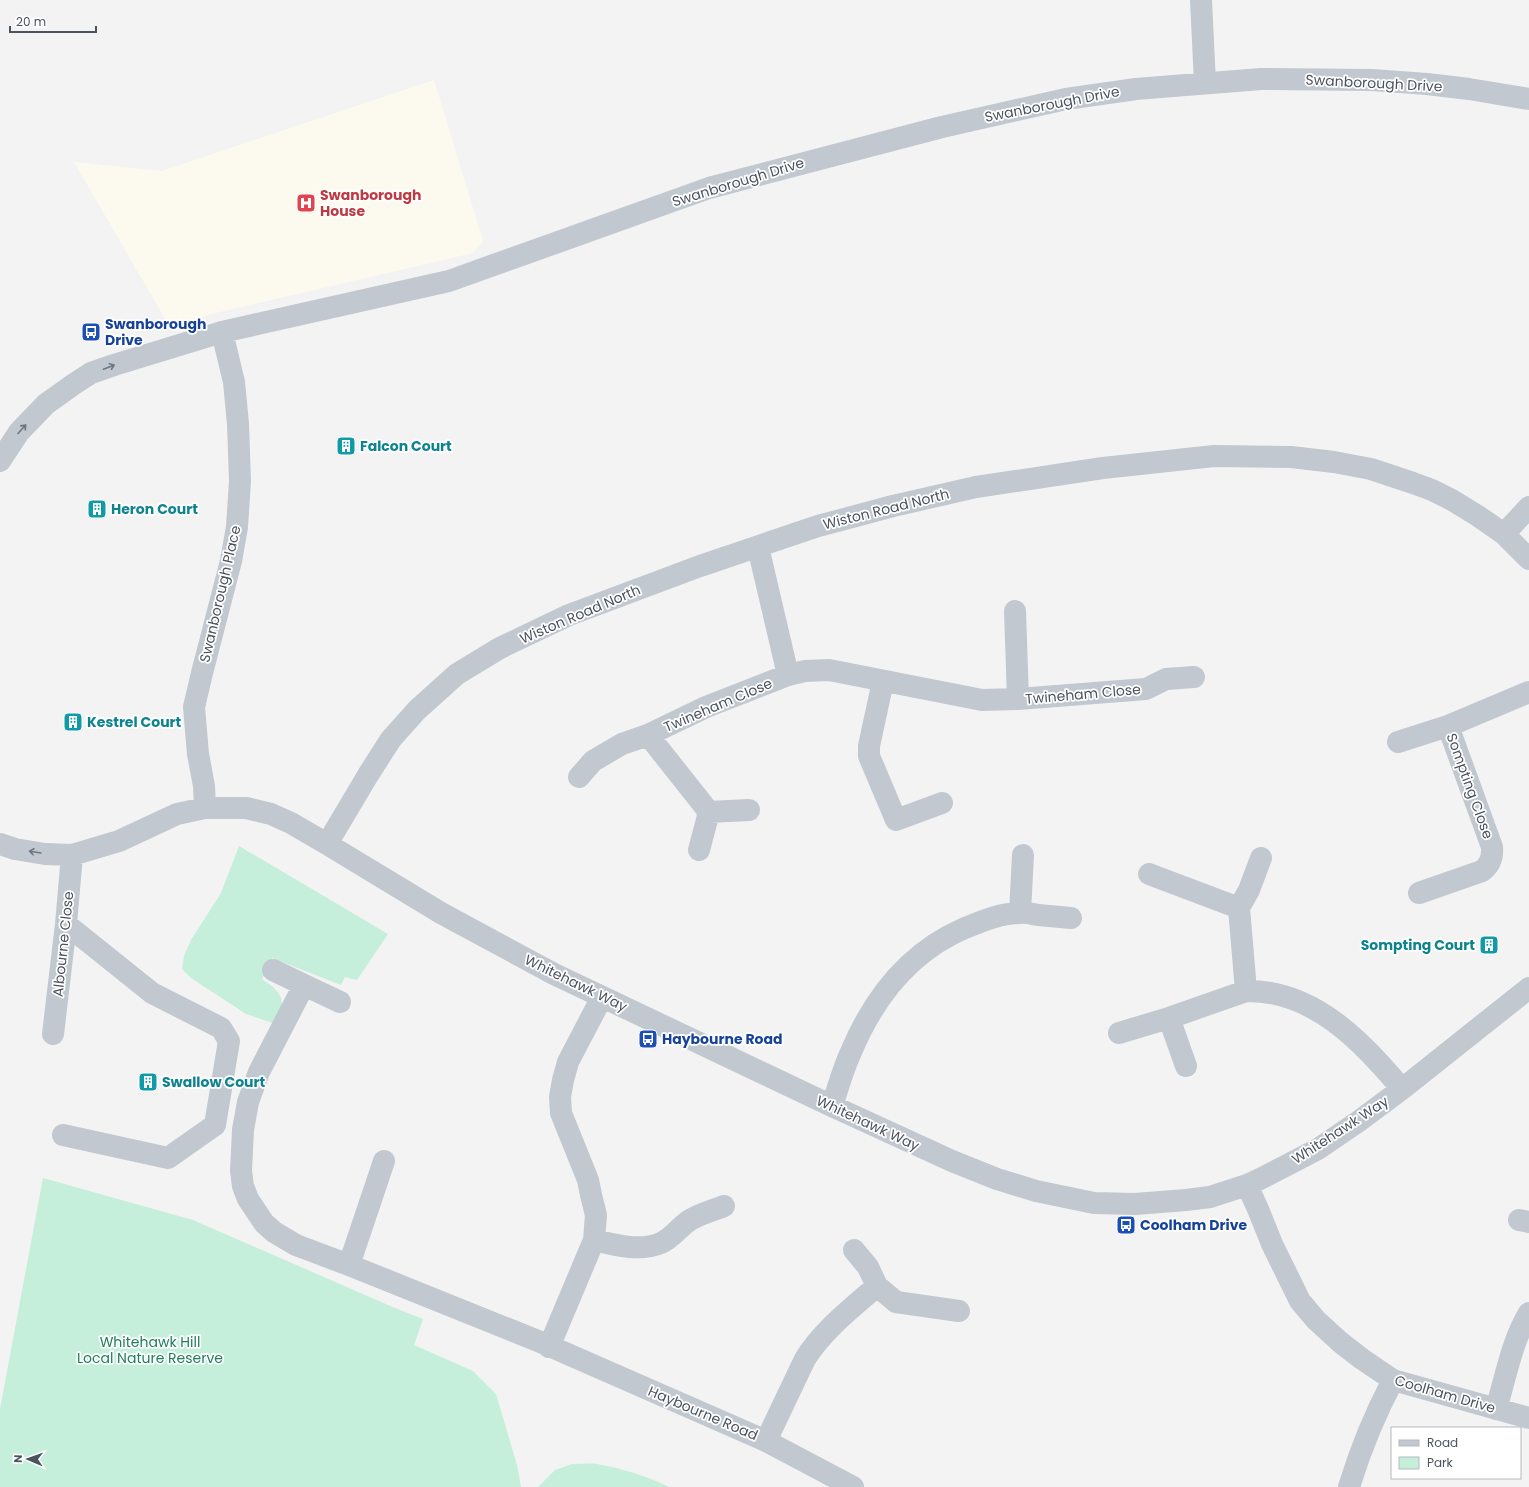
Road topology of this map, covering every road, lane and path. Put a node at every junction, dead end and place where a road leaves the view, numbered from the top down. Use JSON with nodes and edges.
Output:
{"nodes":[{"id":1,"x":1201,"y":0,"type":"edge"},
{"id":2,"x":1204,"y":82,"type":"junction"},
{"id":3,"x":1529,"y":99,"type":"edge"},
{"id":4,"x":222,"y":332,"type":"junction"},
{"id":5,"x":0,"y":461,"type":"edge"},
{"id":6,"x":1529,"y":507,"type":"edge"},
{"id":7,"x":1504,"y":534,"type":"junction"},
{"id":8,"x":758,"y":547,"type":"junction"},
{"id":9,"x":1529,"y":559,"type":"edge"},
{"id":10,"x":1015,"y":611,"type":"dead end"},
{"id":11,"x":788,"y":675,"type":"junction"},
{"id":12,"x":1194,"y":677,"type":"dead end"},
{"id":13,"x":883,"y":681,"type":"junction"},
{"id":14,"x":1529,"y":692,"type":"edge"},
{"id":15,"x":1018,"y":699,"type":"junction"},
{"id":16,"x":1448,"y":726,"type":"junction"},
{"id":17,"x":648,"y":735,"type":"junction"},
{"id":18,"x":1398,"y":742,"type":"dead end"},
{"id":19,"x":579,"y":777,"type":"dead end"},
{"id":20,"x":942,"y":803,"type":"dead end"},
{"id":21,"x":205,"y":808,"type":"junction"},
{"id":22,"x":749,"y":810,"type":"dead end"},
{"id":23,"x":709,"y":812,"type":"junction"},
{"id":24,"x":0,"y":844,"type":"edge"},
{"id":25,"x":327,"y":844,"type":"junction"},
{"id":26,"x":698,"y":850,"type":"dead end"},
{"id":27,"x":72,"y":855,"type":"junction"},
{"id":28,"x":1023,"y":856,"type":"dead end"},
{"id":29,"x":1260,"y":858,"type":"dead end"},
{"id":30,"x":1149,"y":874,"type":"dead end"},
{"id":31,"x":1419,"y":893,"type":"dead end"},
{"id":32,"x":1239,"y":908,"type":"junction"},
{"id":33,"x":1020,"y":912,"type":"junction"},
{"id":34,"x":1071,"y":918,"type":"dead end"},
{"id":35,"x":66,"y":924,"type":"junction"},
{"id":36,"x":273,"y":970,"type":"dead end"},
{"id":37,"x":304,"y":984,"type":"junction"},
{"id":38,"x":1529,"y":988,"type":"edge"},
{"id":39,"x":1246,"y":991,"type":"junction"},
{"id":40,"x":602,"y":997,"type":"junction"},
{"id":41,"x":340,"y":1002,"type":"dead end"},
{"id":42,"x":1169,"y":1018,"type":"junction"},
{"id":43,"x":1119,"y":1033,"type":"dead end"},
{"id":44,"x":52,"y":1034,"type":"dead end"},
{"id":45,"x":1186,"y":1066,"type":"dead end"},
{"id":46,"x":1402,"y":1089,"type":"junction"},
{"id":47,"x":832,"y":1106,"type":"junction"},
{"id":48,"x":63,"y":1134,"type":"dead end"},
{"id":49,"x":384,"y":1161,"type":"dead end"},
{"id":50,"x":1247,"y":1185,"type":"junction"},
{"id":51,"x":724,"y":1206,"type":"dead end"},
{"id":52,"x":594,"y":1240,"type":"junction"},
{"id":53,"x":854,"y":1250,"type":"dead end"},
{"id":54,"x":350,"y":1264,"type":"junction"},
{"id":55,"x":877,"y":1286,"type":"junction"},
{"id":56,"x":959,"y":1311,"type":"dead end"},
{"id":57,"x":1529,"y":1314,"type":"edge"},
{"id":58,"x":549,"y":1347,"type":"junction"},
{"id":59,"x":1393,"y":1380,"type":"junction"},
{"id":60,"x":1496,"y":1409,"type":"junction"},
{"id":61,"x":1529,"y":1418,"type":"edge"},
{"id":62,"x":766,"y":1441,"type":"junction"},
{"id":63,"x":853,"y":1487,"type":"edge"},
{"id":64,"x":1349,"y":1487,"type":"edge"}],
"edges":[{"from":1,"to":2,"type":"street"},
{"from":2,"to":3,"type":"street","name":"Swanborough Drive"},
{"from":2,"to":4,"type":"street","name":"Swanborough Drive"},
{"from":5,"to":4,"type":"street","name":"Swanborough Drive","one_way":true},
{"from":4,"to":21,"type":"street","name":"Swanborough Place"},
{"from":6,"to":7,"type":"street"},
{"from":7,"to":8,"type":"street","name":"Wiston Road North"},
{"from":7,"to":9,"type":"street","name":"Wiston Road North"},
{"from":8,"to":11,"type":"street","name":"Twineham Close"},
{"from":8,"to":25,"type":"street","name":"Wiston Road North"},
{"from":10,"to":15,"type":"street","name":"Twineham Close"},
{"from":11,"to":13,"type":"street","name":"Twineham Close"},
{"from":11,"to":17,"type":"street","name":"Twineham Close"},
{"from":12,"to":15,"type":"street","name":"Twineham Close"},
{"from":13,"to":15,"type":"street","name":"Twineham Close"},
{"from":13,"to":20,"type":"street"},
{"from":14,"to":16,"type":"street","name":"Sompting Close"},
{"from":16,"to":18,"type":"street","name":"Sompting Close"},
{"from":16,"to":31,"type":"street","name":"Sompting Close"},
{"from":17,"to":19,"type":"street","name":"Twineham Close"},
{"from":17,"to":23,"type":"street","name":"Twineham Close"},
{"from":21,"to":25,"type":"street","name":"Whitehawk Way"},
{"from":21,"to":27,"type":"street"},
{"from":22,"to":23,"type":"street"},
{"from":23,"to":26,"type":"street"},
{"from":27,"to":24,"type":"street","one_way":true},
{"from":25,"to":40,"type":"street","name":"Whitehawk Way"},
{"from":27,"to":35,"type":"street","name":"Albourne Close"},
{"from":28,"to":33,"type":"street"},
{"from":29,"to":32,"type":"street"},
{"from":30,"to":32,"type":"street"},
{"from":32,"to":39,"type":"street"},
{"from":33,"to":34,"type":"street"},
{"from":33,"to":47,"type":"street"},
{"from":35,"to":44,"type":"street","name":"Albourne Close"},
{"from":35,"to":48,"type":"street"},
{"from":36,"to":37,"type":"street"},
{"from":37,"to":41,"type":"street"},
{"from":37,"to":54,"type":"street","name":"Haybourne Road"},
{"from":38,"to":46,"type":"street","name":"Whitehawk Way"},
{"from":39,"to":42,"type":"street"},
{"from":39,"to":46,"type":"street"},
{"from":40,"to":47,"type":"street","name":"Whitehawk Way"},
{"from":40,"to":52,"type":"street"},
{"from":42,"to":43,"type":"street"},
{"from":42,"to":45,"type":"street"},
{"from":46,"to":50,"type":"street","name":"Whitehawk Way"},
{"from":47,"to":50,"type":"street","name":"Whitehawk Way"},
{"from":49,"to":54,"type":"street"},
{"from":50,"to":59,"type":"street","name":"Coolham Drive"},
{"from":51,"to":52,"type":"street"},
{"from":52,"to":58,"type":"street"},
{"from":53,"to":55,"type":"street"},
{"from":54,"to":58,"type":"street","name":"Haybourne Road"},
{"from":55,"to":56,"type":"street"},
{"from":55,"to":62,"type":"street"},
{"from":57,"to":60,"type":"street"},
{"from":58,"to":62,"type":"street","name":"Haybourne Road"},
{"from":59,"to":60,"type":"street","name":"Coolham Drive"},
{"from":59,"to":64,"type":"street"},
{"from":60,"to":61,"type":"street","name":"Coolham Drive"},
{"from":62,"to":63,"type":"street","name":"Haybourne Road"}]}
